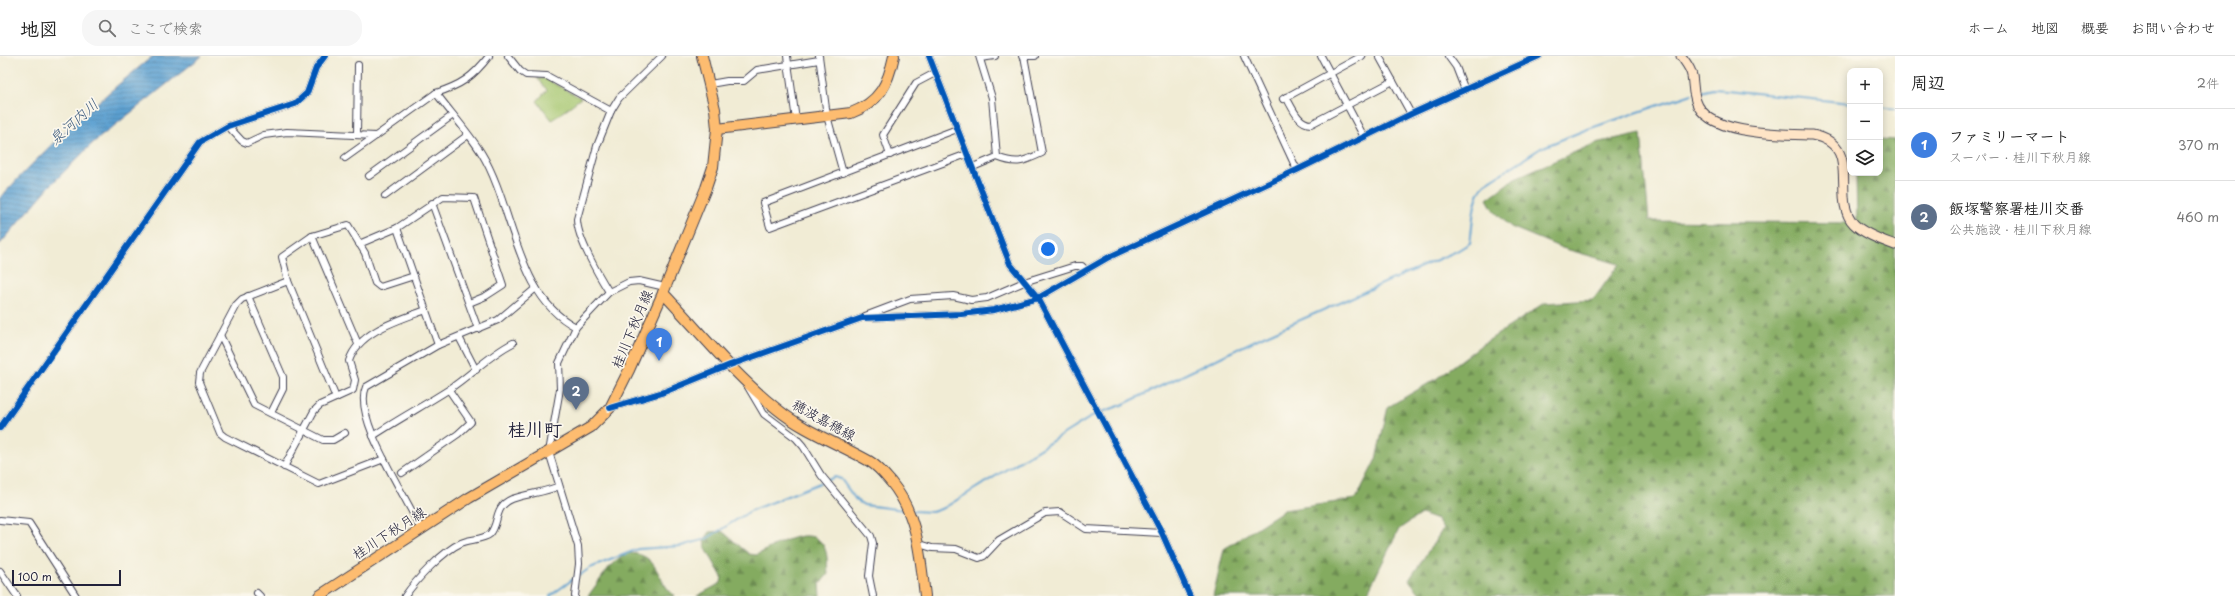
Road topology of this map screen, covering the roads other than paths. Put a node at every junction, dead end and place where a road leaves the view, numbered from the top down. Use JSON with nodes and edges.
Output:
{"nodes":[{"id":1,"x":325,"y":56,"type":"edge"},
{"id":2,"x":489,"y":56,"type":"edge"},
{"id":3,"x":508,"y":56,"type":"edge"},
{"id":4,"x":662,"y":56,"type":"edge"},
{"id":5,"x":702,"y":56,"type":"edge"},
{"id":6,"x":787,"y":56,"type":"edge"},
{"id":7,"x":894,"y":56,"type":"edge"},
{"id":8,"x":929,"y":56,"type":"edge"},
{"id":9,"x":995,"y":56,"type":"edge"},
{"id":10,"x":1023,"y":56,"type":"edge"},
{"id":11,"x":1035,"y":56,"type":"edge"},
{"id":12,"x":1244,"y":56,"type":"edge"},
{"id":13,"x":1321,"y":56,"type":"edge"},
{"id":14,"x":1362,"y":56,"type":"edge"},
{"id":15,"x":1379,"y":56,"type":"edge"},
{"id":16,"x":1448,"y":56,"type":"edge"},
{"id":17,"x":1538,"y":56,"type":"edge"},
{"id":18,"x":1681,"y":56,"type":"edge"},
{"id":19,"x":980,"y":57,"type":"edge"},
{"id":20,"x":819,"y":58,"type":"edge"},
{"id":21,"x":788,"y":64,"type":"junction"},
{"id":22,"x":358,"y":65,"type":"dead end"},
{"id":23,"x":936,"y":73,"type":"junction"},
{"id":24,"x":1330,"y":73,"type":"junction"},
{"id":25,"x":1393,"y":81,"type":"junction"},
{"id":26,"x":710,"y":84,"type":"junction"},
{"id":27,"x":1465,"y":90,"type":"junction"},
{"id":28,"x":436,"y":93,"type":"junction"},
{"id":29,"x":1347,"y":105,"type":"junction"},
{"id":30,"x":611,"y":111,"type":"junction"},
{"id":31,"x":1411,"y":114,"type":"junction"},
{"id":32,"x":453,"y":115,"type":"junction"},
{"id":33,"x":827,"y":116,"type":"junction"},
{"id":34,"x":796,"y":120,"type":"junction"},
{"id":35,"x":228,"y":126,"type":"junction"},
{"id":36,"x":717,"y":129,"type":"junction"},
{"id":37,"x":957,"y":129,"type":"junction"},
{"id":38,"x":357,"y":134,"type":"junction"},
{"id":39,"x":468,"y":135,"type":"junction"},
{"id":40,"x":376,"y":136,"type":"junction"},
{"id":41,"x":1364,"y":137,"type":"junction"},
{"id":42,"x":967,"y":154,"type":"junction"},
{"id":43,"x":890,"y":155,"type":"junction"},
{"id":44,"x":997,"y":157,"type":"junction"},
{"id":45,"x":345,"y":158,"type":"dead end"},
{"id":46,"x":973,"y":167,"type":"junction"},
{"id":47,"x":1297,"y":170,"type":"junction"},
{"id":48,"x":843,"y":173,"type":"junction"},
{"id":49,"x":369,"y":176,"type":"dead end"},
{"id":50,"x":385,"y":196,"type":"dead end"},
{"id":51,"x":432,"y":203,"type":"junction"},
{"id":52,"x":397,"y":228,"type":"junction"},
{"id":53,"x":312,"y":236,"type":"junction"},
{"id":54,"x":359,"y":244,"type":"junction"},
{"id":55,"x":1895,"y":245,"type":"edge"},
{"id":56,"x":1086,"y":270,"type":"junction"},
{"id":57,"x":414,"y":276,"type":"junction"},
{"id":58,"x":288,"y":281,"type":"junction"},
{"id":59,"x":1024,"y":282,"type":"junction"},
{"id":60,"x":536,"y":288,"type":"junction"},
{"id":61,"x":664,"y":290,"type":"junction"},
{"id":62,"x":609,"y":292,"type":"junction"},
{"id":63,"x":248,"y":296,"type":"junction"},
{"id":64,"x":1038,"y":298,"type":"junction"},
{"id":65,"x":469,"y":303,"type":"junction"},
{"id":66,"x":426,"y":310,"type":"junction"},
{"id":67,"x":862,"y":318,"type":"junction"},
{"id":68,"x":576,"y":327,"type":"junction"},
{"id":69,"x":478,"y":329,"type":"junction"},
{"id":70,"x":220,"y":335,"type":"junction"},
{"id":71,"x":459,"y":338,"type":"junction"},
{"id":72,"x":512,"y":343,"type":"dead end"},
{"id":73,"x":358,"y":344,"type":"junction"},
{"id":74,"x":438,"y":345,"type":"junction"},
{"id":75,"x":730,"y":365,"type":"junction"},
{"id":76,"x":476,"y":370,"type":"junction"},
{"id":77,"x":746,"y":384,"type":"junction"},
{"id":78,"x":449,"y":390,"type":"junction"},
{"id":79,"x":336,"y":398,"type":"junction"},
{"id":80,"x":610,"y":408,"type":"junction"},
{"id":81,"x":271,"y":413,"type":"junction"},
{"id":82,"x":0,"y":428,"type":"edge"},
{"id":83,"x":303,"y":429,"type":"junction"},
{"id":84,"x":345,"y":433,"type":"dead end"},
{"id":85,"x":373,"y":436,"type":"junction"},
{"id":86,"x":549,"y":452,"type":"junction"},
{"id":87,"x":384,"y":459,"type":"junction"},
{"id":88,"x":284,"y":466,"type":"junction"},
{"id":89,"x":402,"y":473,"type":"dead end"},
{"id":90,"x":559,"y":486,"type":"junction"},
{"id":91,"x":0,"y":520,"type":"edge"},
{"id":92,"x":421,"y":530,"type":"junction"},
{"id":93,"x":1162,"y":532,"type":"junction"},
{"id":94,"x":919,"y":544,"type":"junction"},
{"id":95,"x":0,"y":571,"type":"edge"},
{"id":96,"x":18,"y":596,"type":"edge"},
{"id":97,"x":76,"y":596,"type":"edge"},
{"id":98,"x":319,"y":596,"type":"edge"},
{"id":99,"x":406,"y":596,"type":"edge"},
{"id":100,"x":574,"y":596,"type":"edge"},
{"id":101,"x":873,"y":596,"type":"edge"},
{"id":102,"x":925,"y":596,"type":"edge"},
{"id":103,"x":1190,"y":596,"type":"edge"}],
"edges":[{"from":1,"to":35,"type":"street"},
{"from":2,"to":28,"type":"street"},
{"from":3,"to":30,"type":"street"},
{"from":4,"to":30,"type":"street"},
{"from":5,"to":26,"type":"main road"},
{"from":6,"to":21,"type":"street"},
{"from":7,"to":33,"type":"main road"},
{"from":8,"to":23,"type":"street"},
{"from":9,"to":19,"type":"street"},
{"from":10,"to":11,"type":"street"},
{"from":10,"to":44,"type":"street"},
{"from":12,"to":47,"type":"street"},
{"from":13,"to":24,"type":"street"},
{"from":14,"to":24,"type":"street"},
{"from":15,"to":25,"type":"street"},
{"from":16,"to":27,"type":"street"},
{"from":17,"to":27,"type":"street"},
{"from":18,"to":55,"type":"street"},
{"from":19,"to":44,"type":"street"},
{"from":20,"to":21,"type":"street"},
{"from":20,"to":33,"type":"street"},
{"from":21,"to":26,"type":"street"},
{"from":21,"to":34,"type":"street"},
{"from":22,"to":38,"type":"street"},
{"from":23,"to":37,"type":"street"},
{"from":23,"to":43,"type":"street"},
{"from":24,"to":29,"type":"street"},
{"from":24,"to":29,"type":"street"},
{"from":25,"to":29,"type":"street"},
{"from":25,"to":31,"type":"street"},
{"from":26,"to":36,"type":"main road"},
{"from":27,"to":31,"type":"street"},
{"from":28,"to":32,"type":"street"},
{"from":28,"to":40,"type":"street"},
{"from":29,"to":41,"type":"street"},
{"from":30,"to":62,"type":"street"},
{"from":31,"to":41,"type":"street"},
{"from":32,"to":39,"type":"street"},
{"from":32,"to":49,"type":"street"},
{"from":33,"to":34,"type":"main road"},
{"from":33,"to":48,"type":"street"},
{"from":34,"to":36,"type":"main road"},
{"from":35,"to":38,"type":"street"},
{"from":35,"to":82,"type":"street"},
{"from":36,"to":61,"type":"main road","name":"桂川下秋月線"},
{"from":37,"to":42,"type":"street"},
{"from":37,"to":43,"type":"street"},
{"from":38,"to":40,"type":"street"},
{"from":39,"to":50,"type":"street"},
{"from":39,"to":60,"type":"street"},
{"from":40,"to":45,"type":"street"},
{"from":41,"to":47,"type":"street"},
{"from":42,"to":46,"type":"street"},
{"from":42,"to":48,"type":"street"},
{"from":43,"to":48,"type":"street"},
{"from":44,"to":46,"type":"street"},
{"from":46,"to":59,"type":"street"},
{"from":47,"to":56,"type":"street"},
{"from":51,"to":52,"type":"street"},
{"from":51,"to":65,"type":"street"},
{"from":51,"to":65,"type":"street"},
{"from":52,"to":54,"type":"street"},
{"from":52,"to":57,"type":"street"},
{"from":53,"to":54,"type":"street"},
{"from":53,"to":58,"type":"street"},
{"from":53,"to":73,"type":"street"},
{"from":54,"to":57,"type":"street"},
{"from":56,"to":59,"type":"street"},
{"from":56,"to":64,"type":"street"},
{"from":57,"to":66,"type":"street"},
{"from":58,"to":63,"type":"street"},
{"from":58,"to":79,"type":"street"},
{"from":59,"to":64,"type":"street"},
{"from":59,"to":67,"type":"street"},
{"from":60,"to":68,"type":"street"},
{"from":60,"to":69,"type":"street"},
{"from":61,"to":62,"type":"street"},
{"from":61,"to":75,"type":"main road","name":"穂波嘉穂線"},
{"from":61,"to":80,"type":"main road","name":"桂川下秋月線"},
{"from":62,"to":68,"type":"street"},
{"from":63,"to":70,"type":"street"},
{"from":63,"to":81,"type":"street"},
{"from":64,"to":67,"type":"street"},
{"from":64,"to":93,"type":"street"},
{"from":65,"to":69,"type":"street"},
{"from":66,"to":73,"type":"street"},
{"from":66,"to":74,"type":"street"},
{"from":67,"to":75,"type":"street"},
{"from":68,"to":86,"type":"street"},
{"from":69,"to":71,"type":"street"},
{"from":70,"to":81,"type":"street"},
{"from":70,"to":88,"type":"street"},
{"from":71,"to":74,"type":"street"},
{"from":71,"to":76,"type":"street"},
{"from":72,"to":76,"type":"street"},
{"from":73,"to":79,"type":"street"},
{"from":74,"to":85,"type":"street"},
{"from":75,"to":77,"type":"main road","name":"穂波嘉穂線"},
{"from":75,"to":80,"type":"street"},
{"from":76,"to":78,"type":"street"},
{"from":77,"to":94,"type":"main road","name":"穂波嘉穂線"},
{"from":77,"to":101,"type":"street"},
{"from":78,"to":85,"type":"street"},
{"from":78,"to":89,"type":"street"},
{"from":79,"to":83,"type":"street"},
{"from":80,"to":86,"type":"main road","name":"桂川下秋月線"},
{"from":81,"to":83,"type":"street"},
{"from":83,"to":84,"type":"street"},
{"from":83,"to":88,"type":"street"},
{"from":85,"to":87,"type":"street"},
{"from":86,"to":90,"type":"street"},
{"from":86,"to":92,"type":"main road","name":"桂川下秋月線"},
{"from":87,"to":88,"type":"street"},
{"from":87,"to":92,"type":"street"},
{"from":90,"to":99,"type":"street"},
{"from":90,"to":100,"type":"street"},
{"from":91,"to":97,"type":"street"},
{"from":92,"to":98,"type":"main road","name":"桂川下秋月線"},
{"from":93,"to":94,"type":"street"},
{"from":93,"to":103,"type":"street"},
{"from":94,"to":102,"type":"main road","name":"穂波嘉穂線"},
{"from":95,"to":96,"type":"street"}]}
